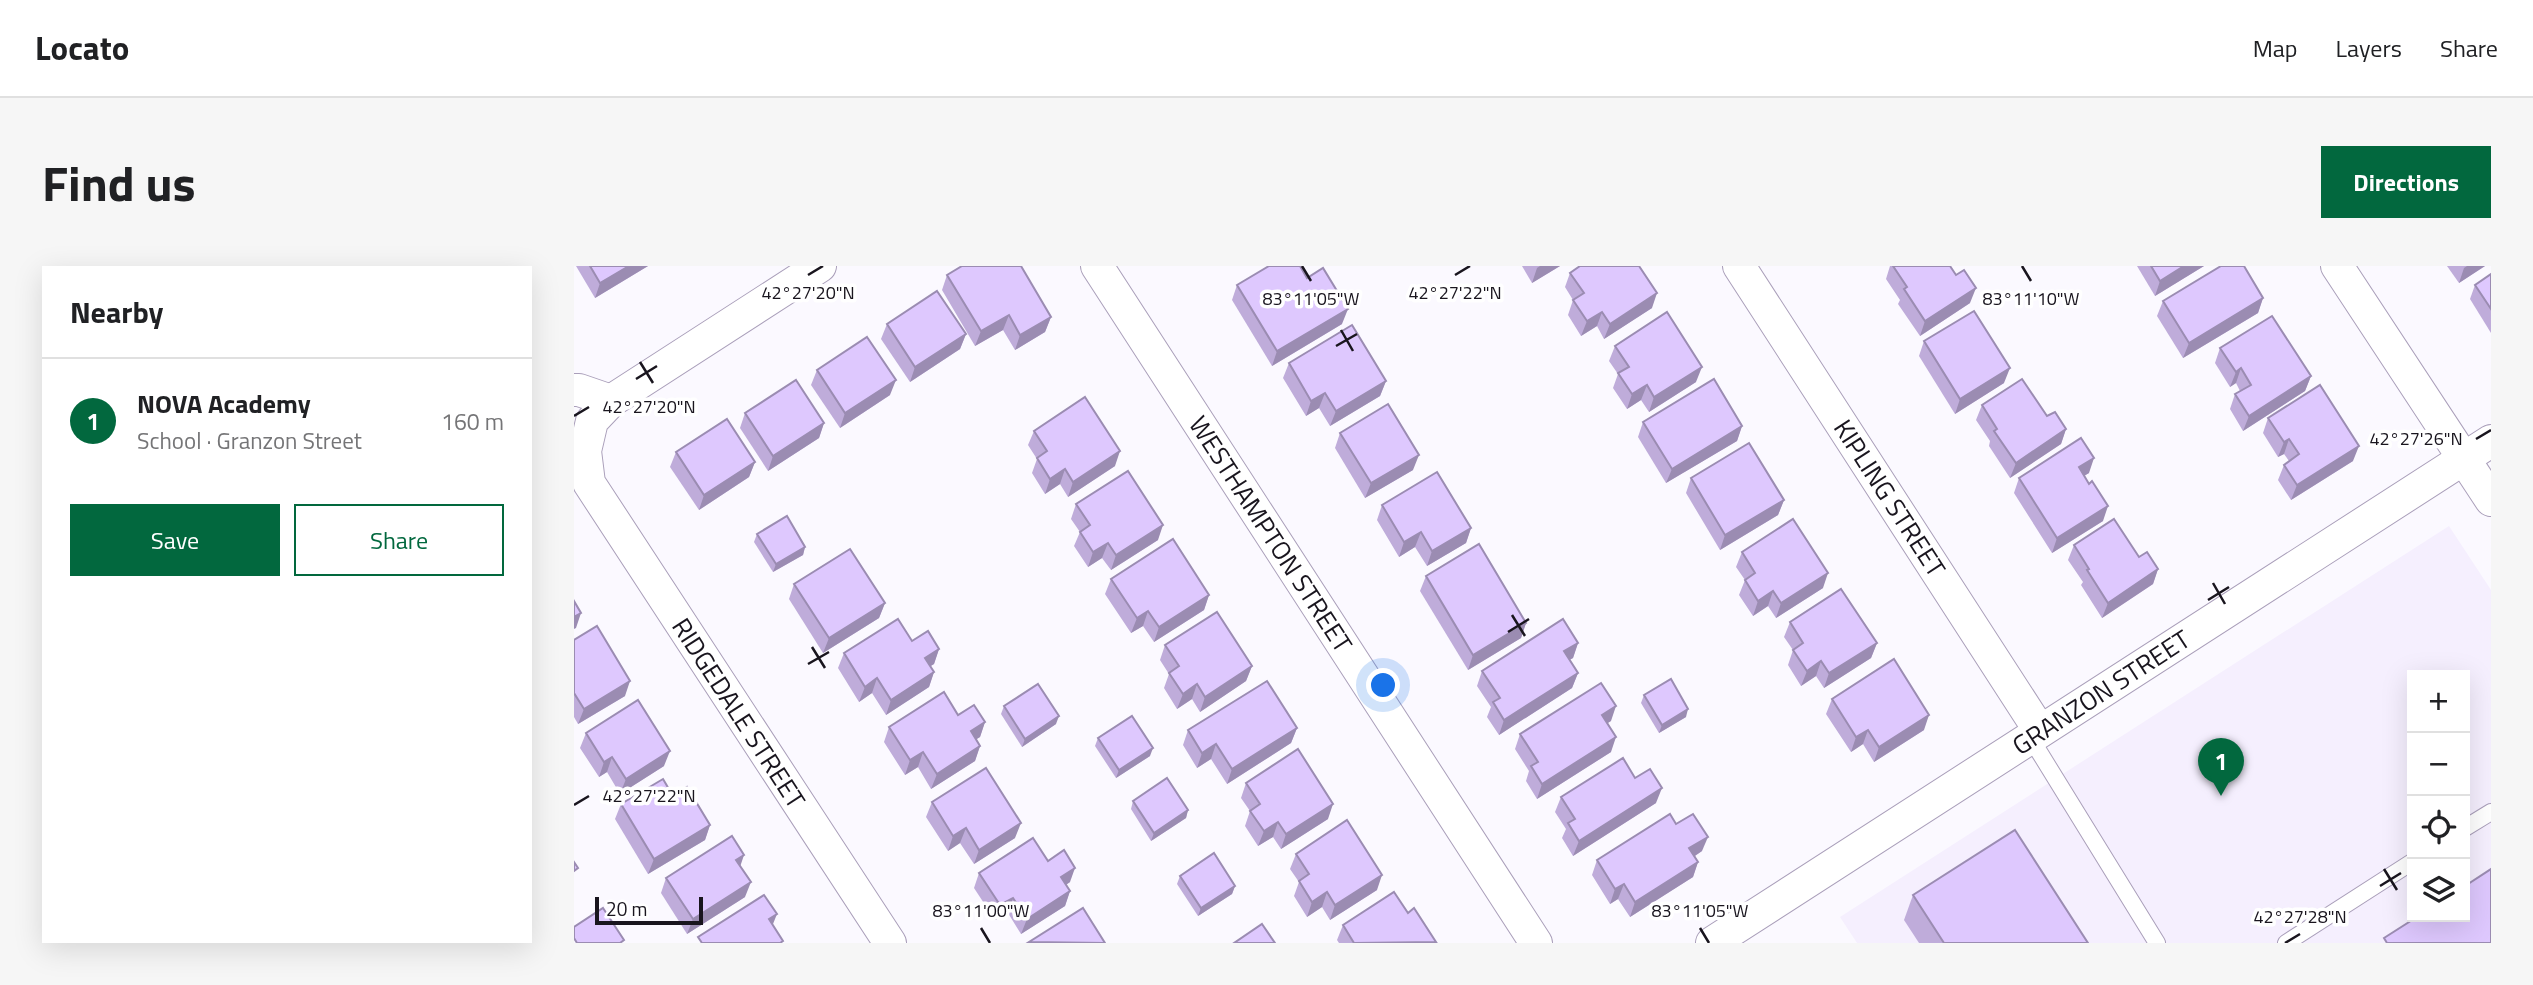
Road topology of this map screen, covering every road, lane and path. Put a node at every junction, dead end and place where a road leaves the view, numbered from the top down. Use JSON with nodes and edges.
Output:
{"nodes":[{"id":1,"x":820,"y":266,"type":"edge"},
{"id":2,"x":1097,"y":266,"type":"edge"},
{"id":3,"x":1739,"y":266,"type":"edge"},
{"id":4,"x":2336,"y":266,"type":"edge"},
{"id":5,"x":574,"y":390,"type":"edge"},
{"id":6,"x":611,"y":401,"type":"junction"},
{"id":7,"x":2491,"y":441,"type":"edge"},
{"id":8,"x":2463,"y":458,"type":"junction"},
{"id":9,"x":581,"y":483,"type":"edge"},
{"id":10,"x":2491,"y":500,"type":"edge"},
{"id":11,"x":2035,"y":734,"type":"junction"},
{"id":12,"x":2491,"y":812,"type":"edge"},
{"id":13,"x":2470,"y":825,"type":"edge"},
{"id":14,"x":2407,"y":865,"type":"edge"},
{"id":15,"x":890,"y":943,"type":"edge"},
{"id":16,"x":1536,"y":943,"type":"edge"},
{"id":17,"x":1712,"y":943,"type":"edge"},
{"id":18,"x":2157,"y":943,"type":"edge"},
{"id":19,"x":2286,"y":943,"type":"edge"}],
"edges":[{"from":1,"to":6,"type":"street"},
{"from":2,"to":16,"type":"street","name":"WESTHAMPTON STREET"},
{"from":3,"to":11,"type":"street","name":"KIPLING STREET"},
{"from":4,"to":8,"type":"street"},
{"from":5,"to":6,"type":"street"},
{"from":6,"to":9,"type":"street","name":"RIDGEDALE STREET"},
{"from":7,"to":8,"type":"street","name":"GRANZON STREET"},
{"from":8,"to":10,"type":"street"},
{"from":8,"to":11,"type":"street","name":"GRANZON STREET"},
{"from":9,"to":15,"type":"street","name":"RIDGEDALE STREET"},
{"from":11,"to":17,"type":"street","name":"GRANZON STREET"},
{"from":11,"to":18,"type":"lane"},
{"from":12,"to":13,"type":"lane"},
{"from":14,"to":19,"type":"lane"}]}
